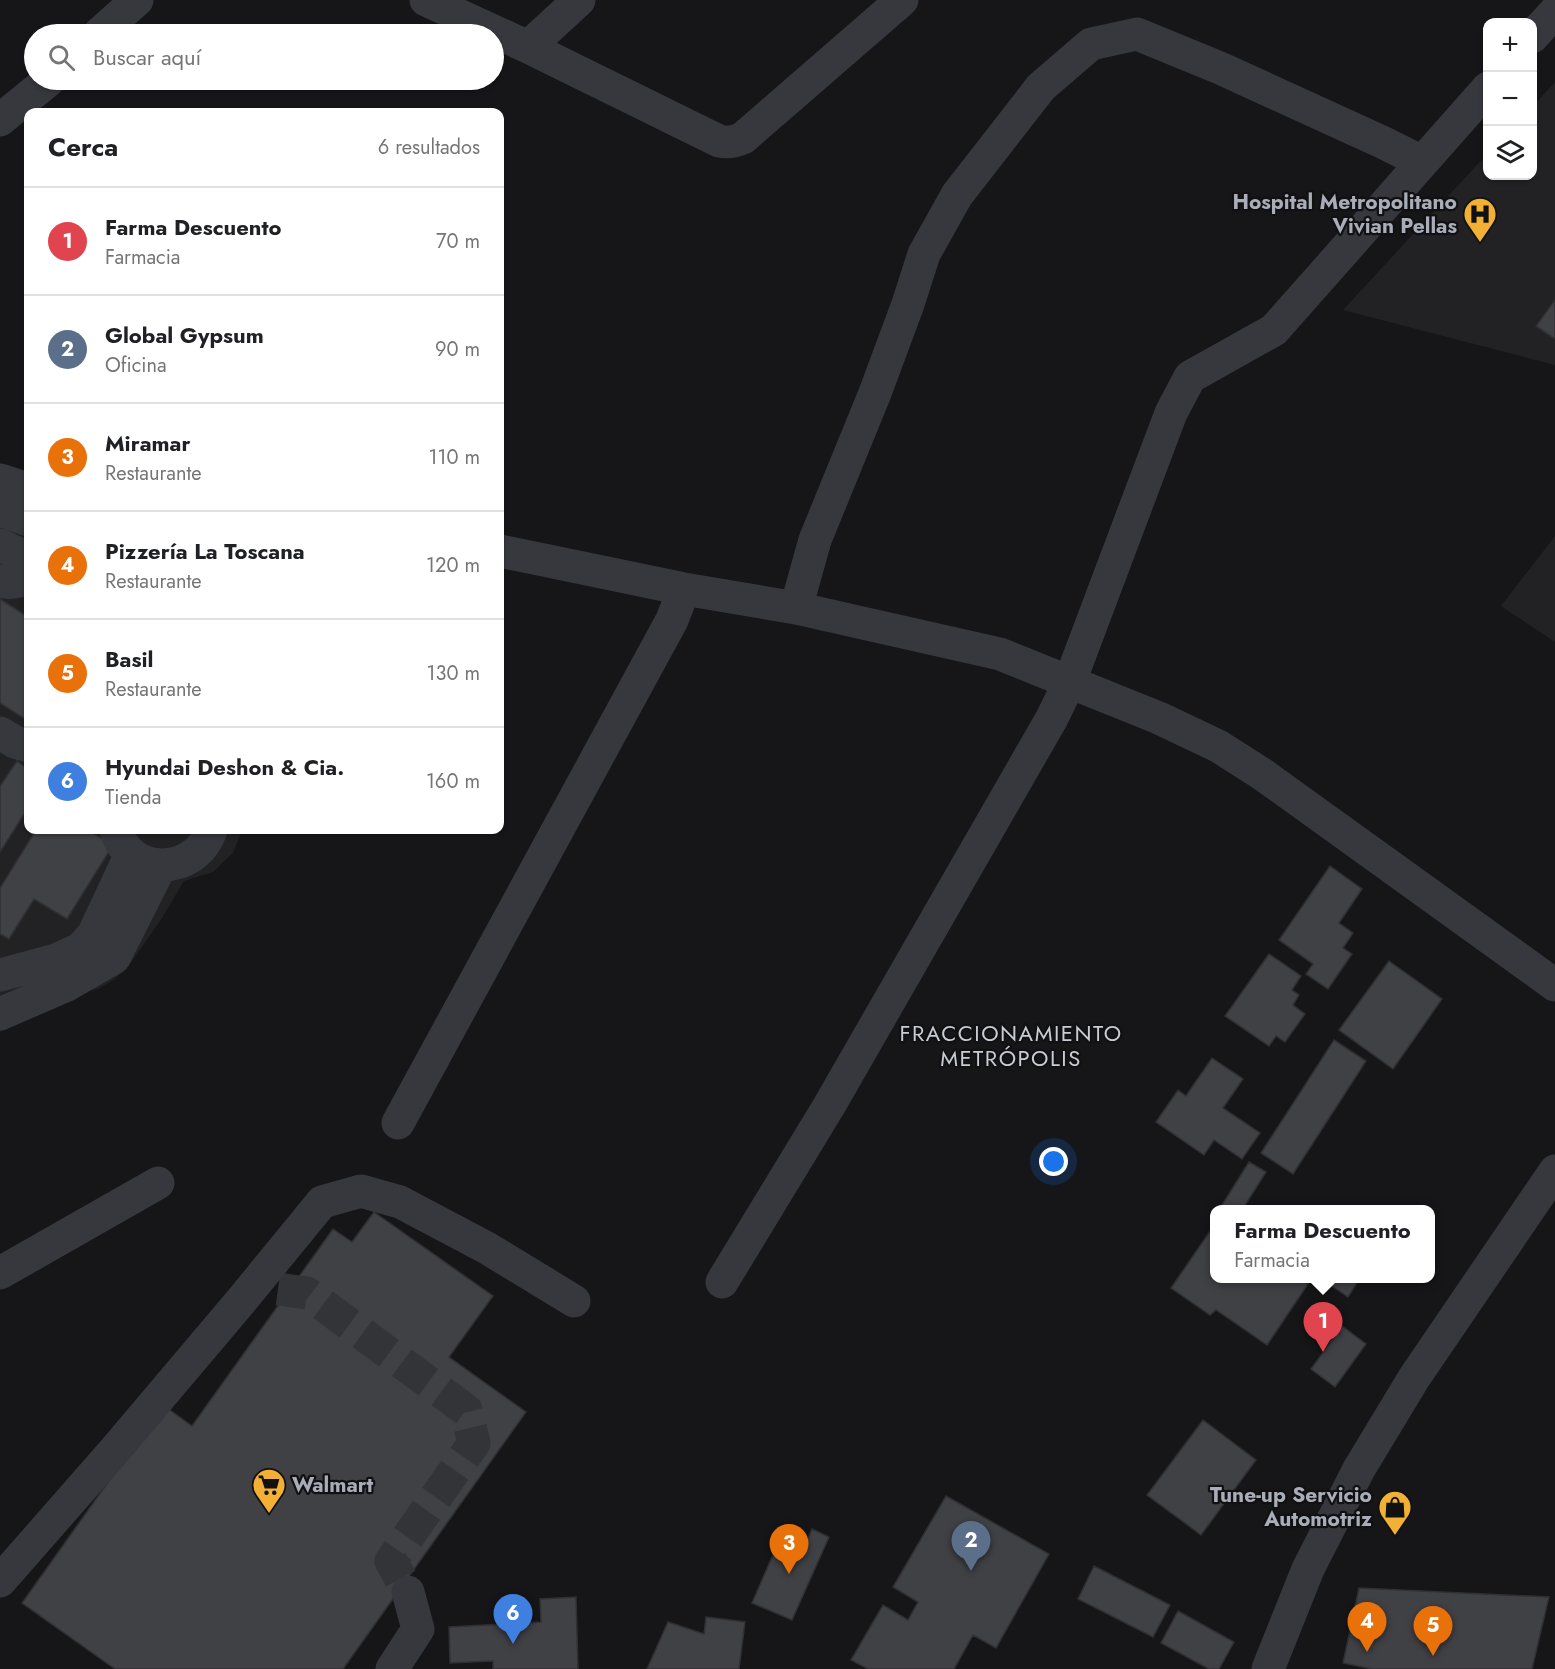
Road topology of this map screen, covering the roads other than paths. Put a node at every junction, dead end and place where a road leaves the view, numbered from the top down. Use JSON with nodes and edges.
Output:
{"nodes":[{"id":1,"x":136,"y":0,"type":"edge"},
{"id":2,"x":426,"y":0,"type":"edge"},
{"id":3,"x":579,"y":0,"type":"edge"},
{"id":4,"x":902,"y":0,"type":"edge"},
{"id":5,"x":1555,"y":12,"type":"edge"},
{"id":6,"x":110,"y":24,"type":"edge"},
{"id":7,"x":478,"y":24,"type":"edge"},
{"id":8,"x":1537,"y":32,"type":"edge"},
{"id":9,"x":504,"y":36,"type":"edge"},
{"id":10,"x":528,"y":47,"type":"junction"},
{"id":11,"x":37,"y":90,"type":"edge"},
{"id":12,"x":1483,"y":94,"type":"edge"},
{"id":13,"x":0,"y":120,"type":"edge"},
{"id":14,"x":1422,"y":162,"type":"junction"},
{"id":15,"x":0,"y":480,"type":"edge"},
{"id":16,"x":24,"y":488,"type":"edge"},
{"id":17,"x":0,"y":510,"type":"edge"},
{"id":18,"x":24,"y":519,"type":"edge"},
{"id":19,"x":0,"y":545,"type":"edge"},
{"id":20,"x":504,"y":552,"type":"edge"},
{"id":21,"x":24,"y":556,"type":"edge"},
{"id":22,"x":24,"y":580,"type":"edge"},
{"id":23,"x":0,"y":581,"type":"edge"},
{"id":24,"x":684,"y":589,"type":"junction"},
{"id":25,"x":796,"y":608,"type":"junction"},
{"id":26,"x":1070,"y":681,"type":"junction"},
{"id":27,"x":0,"y":733,"type":"edge"},
{"id":28,"x":24,"y":745,"type":"edge"},
{"id":29,"x":209,"y":834,"type":"edge"},
{"id":30,"x":136,"y":849,"type":"edge"},
{"id":31,"x":87,"y":960,"type":"junction"},
{"id":32,"x":0,"y":975,"type":"edge"},
{"id":33,"x":1555,"y":985,"type":"edge"},
{"id":34,"x":0,"y":1014,"type":"edge"},
{"id":35,"x":398,"y":1123,"type":"dead end"},
{"id":36,"x":1555,"y":1171,"type":"edge"},
{"id":37,"x":158,"y":1183,"type":"dead end"},
{"id":38,"x":0,"y":1273,"type":"edge"},
{"id":39,"x":722,"y":1282,"type":"dead end"},
{"id":40,"x":278,"y":1289,"type":"tunnel mouth"},
{"id":41,"x":241,"y":1301,"type":"junction"},
{"id":42,"x":574,"y":1301,"type":"dead end"},
{"id":43,"x":0,"y":1581,"type":"edge"},
{"id":44,"x":408,"y":1592,"type":"tunnel mouth"},
{"id":45,"x":392,"y":1669,"type":"edge"},
{"id":46,"x":1268,"y":1669,"type":"edge"}],
"edges":[{"from":1,"to":6,"type":"street"},
{"from":2,"to":7,"type":"street"},
{"from":3,"to":10,"type":"street"},
{"from":4,"to":10,"type":"street"},
{"from":5,"to":8,"type":"street"},
{"from":9,"to":10,"type":"street"},
{"from":11,"to":13,"type":"street"},
{"from":12,"to":14,"type":"street"},
{"from":14,"to":25,"type":"street"},
{"from":14,"to":26,"type":"street"},
{"from":15,"to":16,"type":"street"},
{"from":17,"to":18,"type":"street"},
{"from":19,"to":21,"type":"street"},
{"from":20,"to":24,"type":"street"},
{"from":22,"to":23,"type":"street"},
{"from":24,"to":25,"type":"street"},
{"from":24,"to":35,"type":"street"},
{"from":25,"to":26,"type":"street"},
{"from":26,"to":33,"type":"street"},
{"from":26,"to":39,"type":"street"},
{"from":27,"to":28,"type":"street"},
{"from":29,"to":30,"type":"street"},
{"from":30,"to":31,"type":"street"},
{"from":31,"to":32,"type":"street"},
{"from":31,"to":34,"type":"street"},
{"from":36,"to":46,"type":"street"},
{"from":37,"to":38,"type":"street"},
{"from":40,"to":41,"type":"street"},
{"from":41,"to":42,"type":"street"},
{"from":41,"to":43,"type":"street"},
{"from":44,"to":45,"type":"street"}]}
